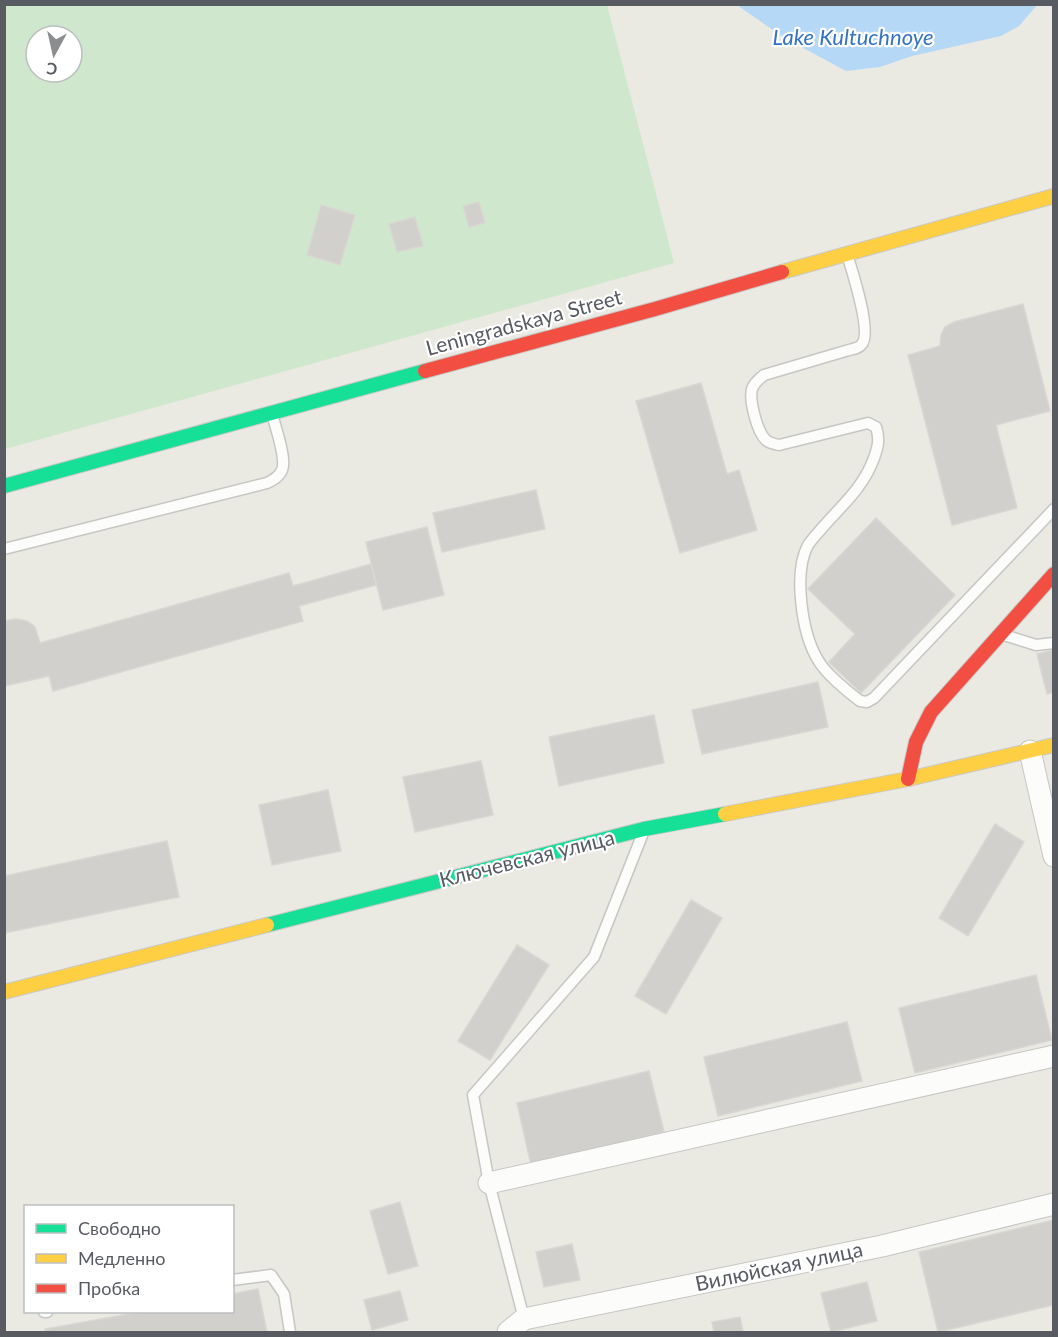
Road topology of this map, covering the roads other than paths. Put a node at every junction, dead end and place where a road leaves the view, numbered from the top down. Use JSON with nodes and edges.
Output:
{"nodes":[{"id":1,"x":1053,"y":196,"type":"edge"},
{"id":2,"x":847,"y":253,"type":"junction"},
{"id":3,"x":272,"y":413,"type":"junction"},
{"id":4,"x":4,"y":486,"type":"edge"},
{"id":5,"x":1053,"y":509,"type":"edge"},
{"id":6,"x":4,"y":549,"type":"edge"},
{"id":7,"x":1053,"y":574,"type":"edge"},
{"id":8,"x":1001,"y":634,"type":"junction"},
{"id":9,"x":1053,"y":642,"type":"edge"},
{"id":10,"x":1053,"y":745,"type":"edge"},
{"id":11,"x":1030,"y":751,"type":"junction"},
{"id":12,"x":908,"y":779,"type":"junction"},
{"id":13,"x":644,"y":830,"type":"junction"},
{"id":14,"x":1053,"y":856,"type":"edge"},
{"id":15,"x":4,"y":992,"type":"edge"},
{"id":16,"x":1053,"y":1056,"type":"edge"},
{"id":17,"x":489,"y":1183,"type":"junction"},
{"id":18,"x":1053,"y":1204,"type":"edge"},
{"id":19,"x":234,"y":1280,"type":"edge"},
{"id":20,"x":524,"y":1319,"type":"junction"},
{"id":21,"x":290,"y":1332,"type":"edge"},
{"id":22,"x":508,"y":1332,"type":"edge"}],
"edges":[{"from":1,"to":2,"type":"main road","name":"Leningradskaya Street"},
{"from":2,"to":3,"type":"main road","name":"Leningradskaya Street"},
{"from":2,"to":5,"type":"lane"},
{"from":3,"to":4,"type":"main road","name":"Leningradskaya Street"},
{"from":3,"to":6,"type":"lane"},
{"from":7,"to":8,"type":"main road"},
{"from":8,"to":9,"type":"lane"},
{"from":8,"to":12,"type":"main road"},
{"from":10,"to":11,"type":"main road","name":"Ключевская улица"},
{"from":11,"to":12,"type":"main road","name":"Ключевская улица"},
{"from":11,"to":14,"type":"street"},
{"from":12,"to":13,"type":"main road","name":"Ключевская улица"},
{"from":13,"to":15,"type":"main road","name":"Ключевская улица"},
{"from":13,"to":17,"type":"lane"},
{"from":16,"to":17,"type":"street"},
{"from":17,"to":20,"type":"lane"},
{"from":18,"to":20,"type":"street","name":"Вилюйская улица"},
{"from":19,"to":21,"type":"lane"},
{"from":20,"to":22,"type":"street","name":"Вилюйская улица"}]}
